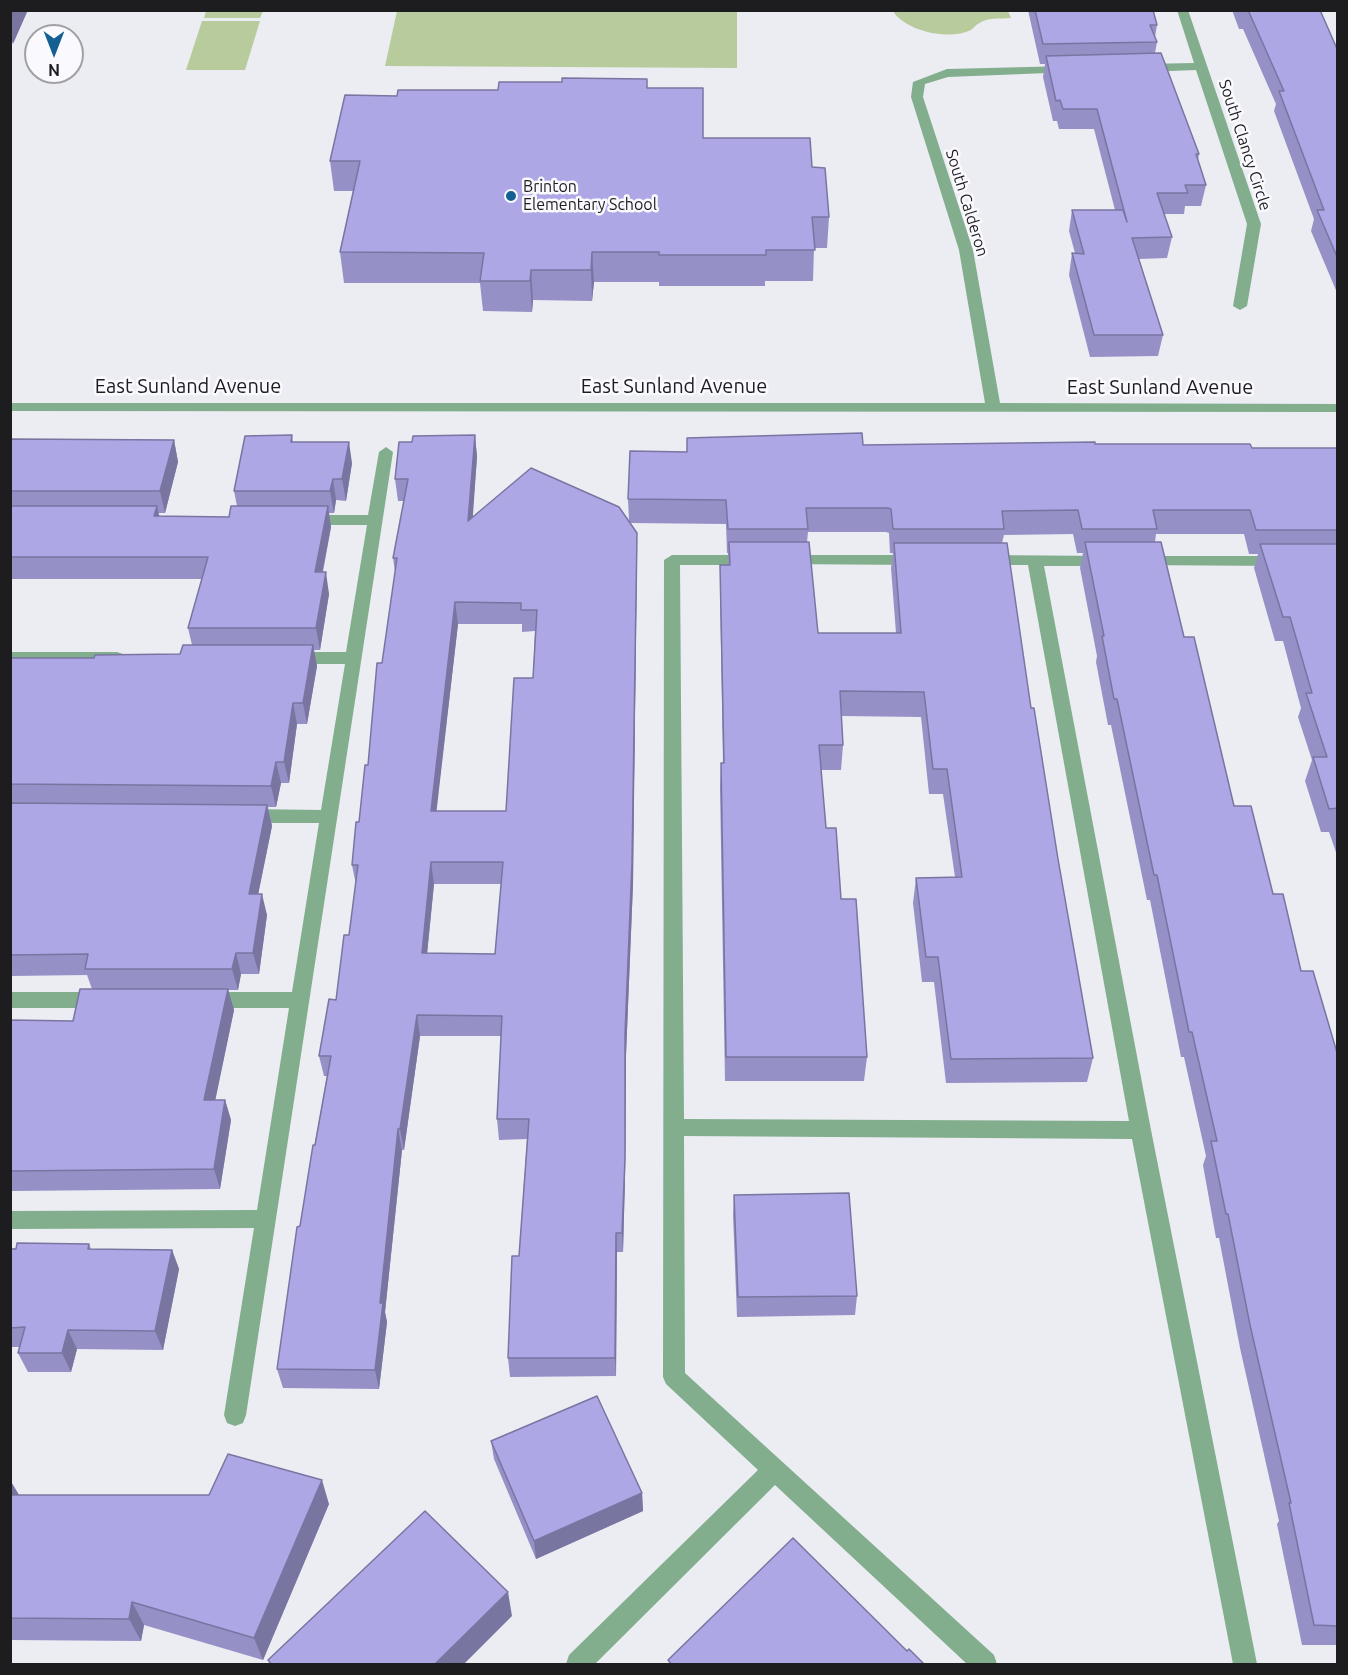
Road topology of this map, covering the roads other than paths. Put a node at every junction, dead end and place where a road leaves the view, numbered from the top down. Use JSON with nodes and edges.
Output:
{"nodes":[{"id":1,"x":1182,"y":10,"type":"edge"},
{"id":2,"x":1202,"y":66,"type":"junction"},
{"id":3,"x":1133,"y":68,"type":"edge"},
{"id":4,"x":1086,"y":69,"type":"edge"},
{"id":5,"x":1240,"y":306,"type":"dead end"},
{"id":6,"x":10,"y":407,"type":"edge"},
{"id":7,"x":993,"y":407,"type":"junction"},
{"id":8,"x":1338,"y":408,"type":"edge"},
{"id":9,"x":386,"y":452,"type":"dead end"},
{"id":10,"x":293,"y":520,"type":"edge"},
{"id":11,"x":375,"y":520,"type":"junction"},
{"id":12,"x":929,"y":560,"type":"edge"},
{"id":13,"x":965,"y":560,"type":"edge"},
{"id":14,"x":1035,"y":561,"type":"junction"},
{"id":15,"x":1291,"y":561,"type":"edge"},
{"id":16,"x":10,"y":658,"type":"edge"},
{"id":17,"x":129,"y":658,"type":"edge"},
{"id":18,"x":271,"y":658,"type":"edge"},
{"id":19,"x":354,"y":658,"type":"junction"},
{"id":20,"x":223,"y":816,"type":"edge"},
{"id":21,"x":329,"y":817,"type":"junction"},
{"id":22,"x":10,"y":1000,"type":"edge"},
{"id":23,"x":115,"y":1000,"type":"edge"},
{"id":24,"x":184,"y":1000,"type":"edge"},
{"id":25,"x":301,"y":1000,"type":"junction"},
{"id":26,"x":673,"y":1126,"type":"junction"},
{"id":27,"x":1141,"y":1130,"type":"junction"},
{"id":28,"x":266,"y":1219,"type":"junction"},
{"id":29,"x":10,"y":1220,"type":"edge"},
{"id":30,"x":235,"y":1415,"type":"dead end"},
{"id":31,"x":774,"y":1470,"type":"junction"},
{"id":32,"x":578,"y":1665,"type":"edge"},
{"id":33,"x":985,"y":1665,"type":"edge"},
{"id":34,"x":1245,"y":1665,"type":"edge"}],
"edges":[{"from":1,"to":2,"type":"street","name":"South Clancy Circle"},
{"from":2,"to":3,"type":"street"},
{"from":2,"to":5,"type":"street","name":"South Clancy Circle"},
{"from":4,"to":7,"type":"street","name":"South Calderon"},
{"from":6,"to":7,"type":"street","name":"East Sunland Avenue"},
{"from":7,"to":8,"type":"street","name":"East Sunland Avenue"},
{"from":9,"to":11,"type":"street"},
{"from":10,"to":11,"type":"street"},
{"from":11,"to":19,"type":"street"},
{"from":12,"to":26,"type":"street"},
{"from":13,"to":14,"type":"street"},
{"from":14,"to":15,"type":"street"},
{"from":14,"to":27,"type":"street"},
{"from":16,"to":17,"type":"street"},
{"from":18,"to":19,"type":"street"},
{"from":19,"to":21,"type":"street"},
{"from":20,"to":21,"type":"street"},
{"from":21,"to":25,"type":"street"},
{"from":22,"to":23,"type":"street"},
{"from":24,"to":25,"type":"street"},
{"from":25,"to":28,"type":"street"},
{"from":26,"to":27,"type":"street"},
{"from":26,"to":31,"type":"street"},
{"from":27,"to":34,"type":"street"},
{"from":28,"to":29,"type":"street"},
{"from":28,"to":30,"type":"street"},
{"from":31,"to":32,"type":"street"},
{"from":31,"to":33,"type":"street"}]}
